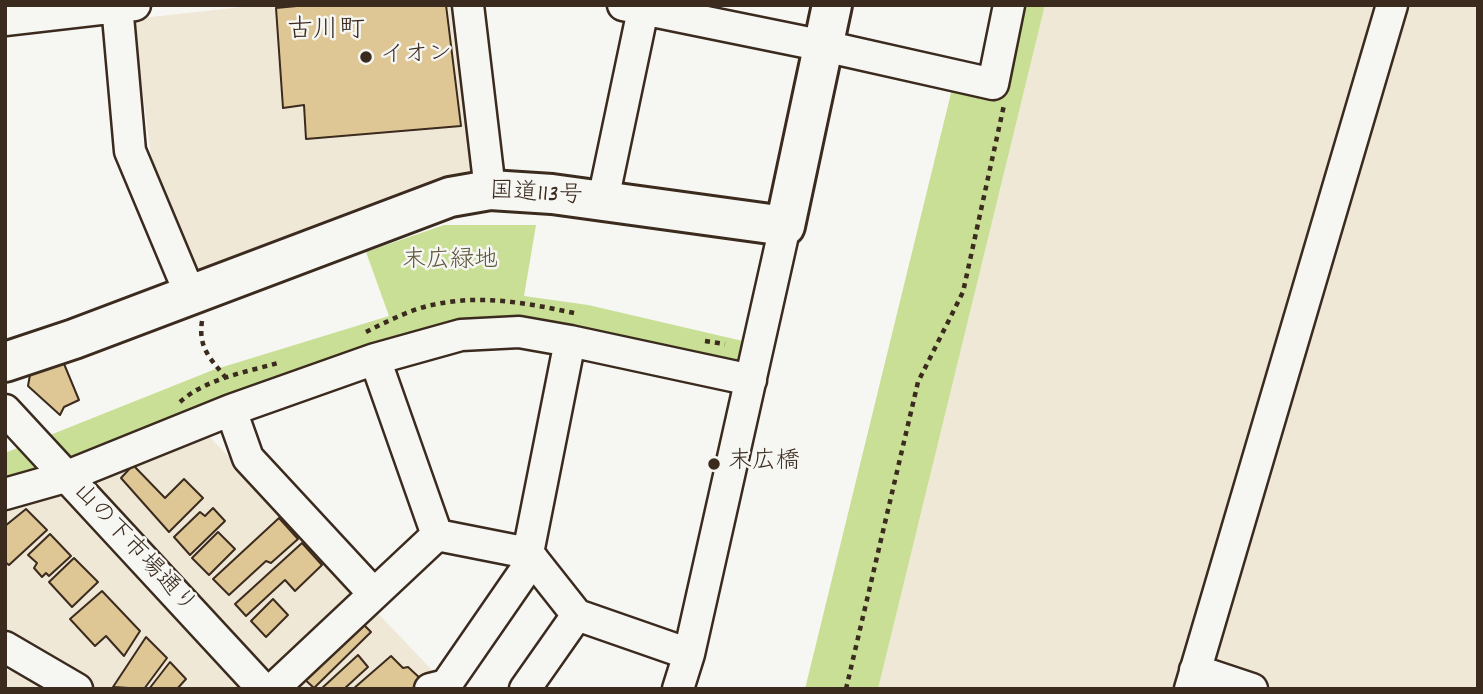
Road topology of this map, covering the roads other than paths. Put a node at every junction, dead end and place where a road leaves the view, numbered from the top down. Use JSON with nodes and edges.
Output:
{"nodes":[{"id":1,"x":468,"y":5,"type":"edge"},
{"id":2,"x":832,"y":5,"type":"edge"},
{"id":3,"x":1009,"y":5,"type":"edge"},
{"id":4,"x":1392,"y":5,"type":"edge"},
{"id":5,"x":123,"y":6,"type":"edge"},
{"id":6,"x":637,"y":7,"type":"edge"},
{"id":7,"x":5,"y":20,"type":"edge"},
{"id":8,"x":824,"y":46,"type":"junction"},
{"id":9,"x":490,"y":190,"type":"junction"},
{"id":10,"x":603,"y":200,"type":"junction"},
{"id":11,"x":785,"y":226,"type":"junction"},
{"id":12,"x":197,"y":303,"type":"junction"},
{"id":13,"x":570,"y":341,"type":"junction"},
{"id":14,"x":375,"y":359,"type":"junction"},
{"id":15,"x":5,"y":362,"type":"edge"},
{"id":16,"x":751,"y":380,"type":"junction"},
{"id":17,"x":5,"y":410,"type":"edge"},
{"id":18,"x":231,"y":410,"type":"junction"},
{"id":19,"x":65,"y":477,"type":"junction"},
{"id":20,"x":5,"y":495,"type":"edge"},
{"id":21,"x":437,"y":535,"type":"junction"},
{"id":22,"x":531,"y":556,"type":"junction"},
{"id":23,"x":374,"y":594,"type":"junction"},
{"id":24,"x":577,"y":615,"type":"junction"},
{"id":25,"x":5,"y":647,"type":"edge"},
{"id":26,"x":689,"y":654,"type":"junction"},
{"id":27,"x":1192,"y":680,"type":"edge"},
{"id":28,"x":77,"y":689,"type":"edge"},
{"id":29,"x":263,"y":689,"type":"edge"},
{"id":30,"x":273,"y":689,"type":"edge"},
{"id":31,"x":430,"y":689,"type":"edge"},
{"id":32,"x":525,"y":689,"type":"edge"},
{"id":33,"x":678,"y":689,"type":"edge"},
{"id":34,"x":1252,"y":689,"type":"edge"}],
"edges":[{"from":1,"to":9,"type":"street"},
{"from":2,"to":8,"type":"highway"},
{"from":3,"to":8,"type":"street"},
{"from":4,"to":27,"type":"street"},
{"from":5,"to":7,"type":"street"},
{"from":5,"to":12,"type":"street"},
{"from":6,"to":8,"type":"street"},
{"from":6,"to":10,"type":"street"},
{"from":8,"to":11,"type":"highway"},
{"from":9,"to":10,"type":"highway","name":"国道113号"},
{"from":9,"to":12,"type":"highway","name":"国道113号"},
{"from":10,"to":11,"type":"highway","name":"国道113号"},
{"from":11,"to":16,"type":"street"},
{"from":12,"to":15,"type":"highway","name":"国道113号"},
{"from":13,"to":14,"type":"street"},
{"from":13,"to":16,"type":"street"},
{"from":13,"to":22,"type":"street"},
{"from":14,"to":18,"type":"street"},
{"from":14,"to":21,"type":"street"},
{"from":16,"to":26,"type":"street"},
{"from":17,"to":19,"type":"street","name":"山の下市場通り"},
{"from":18,"to":19,"type":"street"},
{"from":18,"to":23,"type":"street"},
{"from":19,"to":20,"type":"street"},
{"from":19,"to":29,"type":"street","name":"山の下市場通り"},
{"from":21,"to":22,"type":"street"},
{"from":21,"to":23,"type":"street"},
{"from":22,"to":24,"type":"street"},
{"from":22,"to":31,"type":"street"},
{"from":23,"to":30,"type":"street"},
{"from":24,"to":26,"type":"street"},
{"from":24,"to":32,"type":"street"},
{"from":25,"to":28,"type":"street"},
{"from":26,"to":33,"type":"street"},
{"from":27,"to":34,"type":"street"}]}
